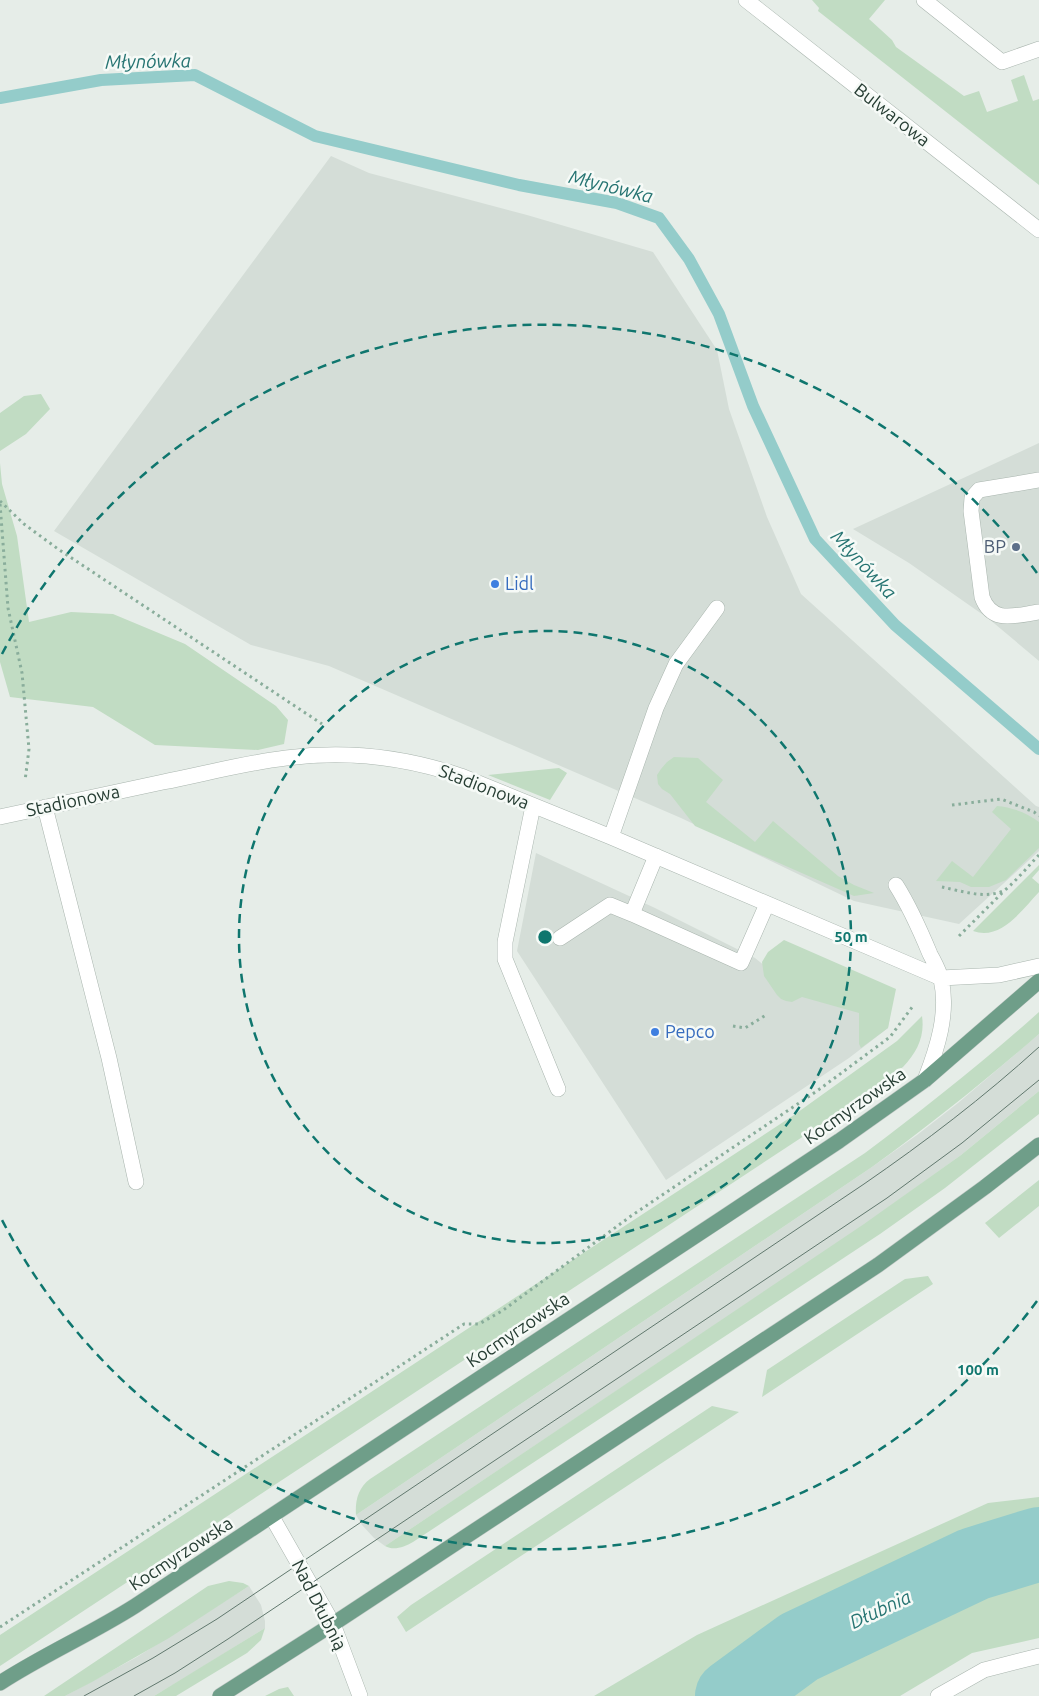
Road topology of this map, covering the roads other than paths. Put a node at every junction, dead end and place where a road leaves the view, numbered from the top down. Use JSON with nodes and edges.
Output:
{"nodes":[{"id":1,"x":746,"y":0,"type":"edge"},
{"id":2,"x":924,"y":0,"type":"edge"},
{"id":3,"x":1039,"y":49,"type":"edge"},
{"id":4,"x":1039,"y":230,"type":"edge"},
{"id":5,"x":1039,"y":480,"type":"edge"},
{"id":6,"x":717,"y":608,"type":"dead end"},
{"id":7,"x":1039,"y":612,"type":"edge"},
{"id":8,"x":532,"y":806,"type":"junction"},
{"id":9,"x":46,"y":807,"type":"junction"},
{"id":10,"x":5,"y":816,"type":"edge"},
{"id":11,"x":611,"y":837,"type":"junction"},
{"id":12,"x":656,"y":856,"type":"junction"},
{"id":13,"x":896,"y":885,"type":"dead end"},
{"id":14,"x":767,"y":904,"type":"junction"},
{"id":15,"x":632,"y":914,"type":"junction"},
{"id":16,"x":560,"y":938,"type":"dead end"},
{"id":17,"x":1039,"y":966,"type":"edge"},
{"id":18,"x":941,"y":978,"type":"junction"},
{"id":19,"x":1039,"y":981,"type":"edge"},
{"id":20,"x":924,"y":1080,"type":"junction"},
{"id":21,"x":558,"y":1089,"type":"dead end"},
{"id":22,"x":1039,"y":1145,"type":"edge"},
{"id":23,"x":136,"y":1182,"type":"dead end"},
{"id":24,"x":272,"y":1517,"type":"junction"},
{"id":25,"x":332,"y":1624,"type":"junction"},
{"id":26,"x":1039,"y":1656,"type":"edge"},
{"id":27,"x":0,"y":1684,"type":"edge"},
{"id":28,"x":220,"y":1696,"type":"edge"},
{"id":29,"x":360,"y":1696,"type":"edge"},
{"id":30,"x":938,"y":1696,"type":"edge"}],
"edges":[{"from":1,"to":4,"type":"street","name":"Bulwarowa"},
{"from":2,"to":3,"type":"street"},
{"from":5,"to":7,"type":"street"},
{"from":6,"to":11,"type":"street"},
{"from":8,"to":9,"type":"street","name":"Stadionowa"},
{"from":8,"to":11,"type":"street","name":"Stadionowa"},
{"from":8,"to":21,"type":"street"},
{"from":9,"to":10,"type":"street","name":"Stadionowa"},
{"from":9,"to":23,"type":"street"},
{"from":11,"to":12,"type":"street","name":"Stadionowa"},
{"from":12,"to":14,"type":"street","name":"Stadionowa"},
{"from":12,"to":15,"type":"street"},
{"from":13,"to":18,"type":"street"},
{"from":14,"to":15,"type":"street"},
{"from":14,"to":18,"type":"street","name":"Stadionowa"},
{"from":15,"to":16,"type":"street"},
{"from":17,"to":18,"type":"street","name":"Stadionowa"},
{"from":18,"to":20,"type":"street"},
{"from":19,"to":20,"type":"main road","name":"Kocmyrzowska"},
{"from":20,"to":24,"type":"main road","name":"Kocmyrzowska"},
{"from":22,"to":25,"type":"main road"},
{"from":24,"to":25,"type":"street","name":"Nad Dłubnią"},
{"from":24,"to":27,"type":"main road","name":"Kocmyrzowska"},
{"from":25,"to":28,"type":"main road"},
{"from":25,"to":29,"type":"street","name":"Nad Dłubnią"},
{"from":26,"to":30,"type":"street"}]}
